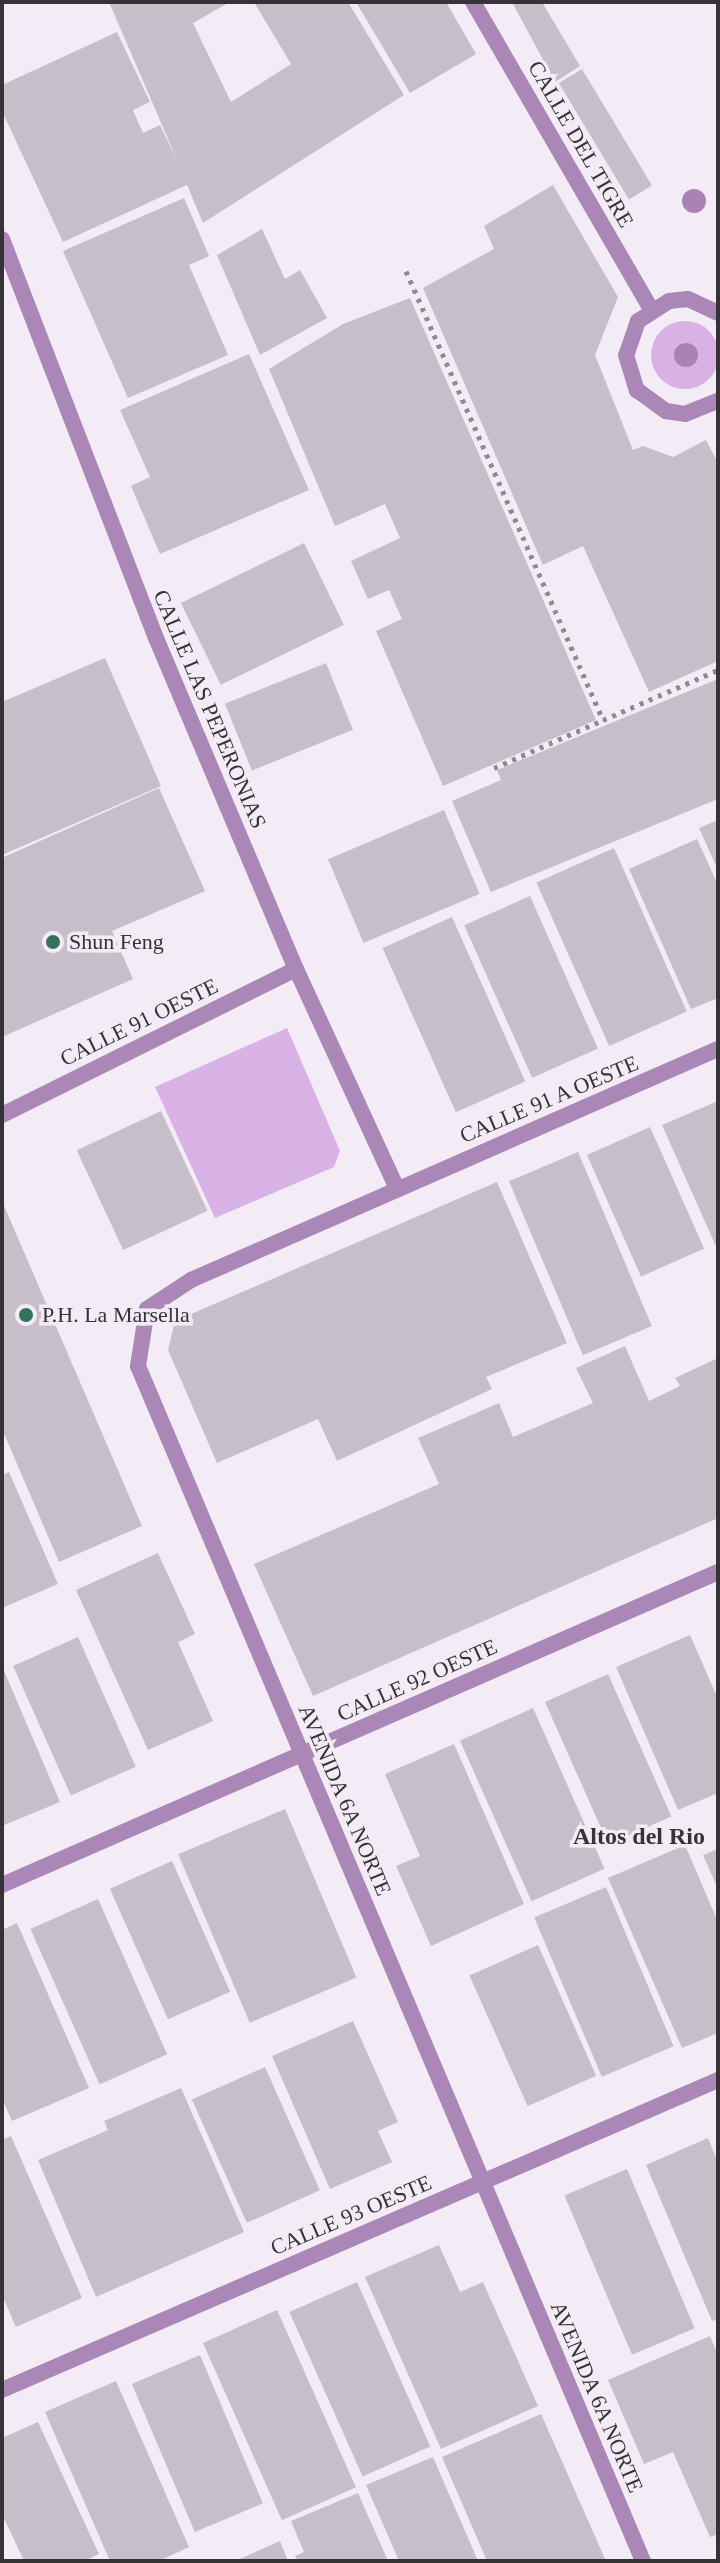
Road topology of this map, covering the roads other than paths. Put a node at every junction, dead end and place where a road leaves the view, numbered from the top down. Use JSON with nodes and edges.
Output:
{"nodes":[{"id":1,"x":473,"y":2,"type":"edge"},
{"id":2,"x":2,"y":239,"type":"edge"},
{"id":3,"x":651,"y":309,"type":"junction"},
{"id":4,"x":718,"y":313,"type":"edge"},
{"id":5,"x":718,"y":401,"type":"edge"},
{"id":6,"x":296,"y":969,"type":"junction"},
{"id":7,"x":718,"y":1049,"type":"edge"},
{"id":8,"x":2,"y":1115,"type":"edge"},
{"id":9,"x":397,"y":1189,"type":"junction"},
{"id":10,"x":718,"y":1572,"type":"edge"},
{"id":11,"x":301,"y":1754,"type":"junction"},
{"id":12,"x":2,"y":1885,"type":"edge"},
{"id":13,"x":718,"y":2080,"type":"edge"},
{"id":14,"x":483,"y":2181,"type":"junction"},
{"id":15,"x":2,"y":2390,"type":"edge"},
{"id":16,"x":643,"y":2561,"type":"edge"}],
"edges":[{"from":1,"to":3,"type":"street","name":"CALLE DEL TIGRE"},
{"from":2,"to":6,"type":"street","name":"CALLE LAS PEPERONIAS"},
{"from":3,"to":4,"type":"street"},
{"from":3,"to":5,"type":"street"},
{"from":6,"to":8,"type":"street","name":"CALLE 91 OESTE"},
{"from":6,"to":9,"type":"street","name":"CALLE LAS PEPERONIAS"},
{"from":7,"to":9,"type":"street","name":"CALLE 91 A OESTE"},
{"from":9,"to":11,"type":"street","name":"AVENIDA 6A NORTE"},
{"from":10,"to":11,"type":"street","name":"CALLE 92 OESTE"},
{"from":11,"to":12,"type":"street","name":"CALLE 92 OESTE"},
{"from":11,"to":14,"type":"street","name":"AVENIDA 6A NORTE"},
{"from":13,"to":14,"type":"street","name":"CALLE 93 OESTE"},
{"from":14,"to":15,"type":"street","name":"CALLE 93 OESTE"},
{"from":14,"to":16,"type":"street","name":"AVENIDA 6A NORTE"}]}
